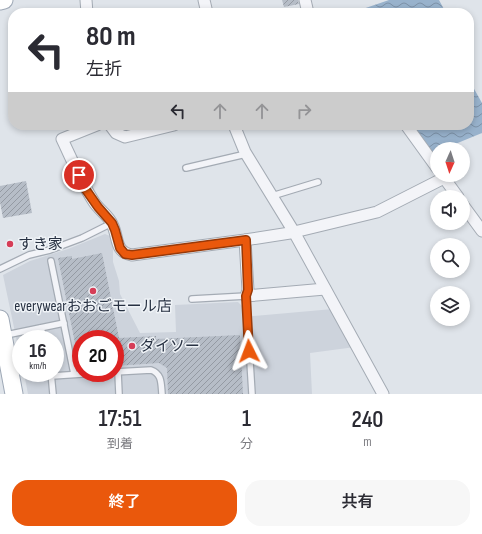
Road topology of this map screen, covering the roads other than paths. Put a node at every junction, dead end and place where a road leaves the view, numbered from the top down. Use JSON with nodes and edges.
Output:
{"nodes":[{"id":1,"x":4,"y":0,"type":"edge"},
{"id":2,"x":0,"y":1,"type":"edge"},
{"id":3,"x":84,"y":130,"type":"edge"},
{"id":4,"x":114,"y":130,"type":"edge"},
{"id":5,"x":154,"y":130,"type":"edge"},
{"id":6,"x":236,"y":130,"type":"edge"},
{"id":7,"x":410,"y":130,"type":"edge"},
{"id":8,"x":246,"y":154,"type":"junction"},
{"id":9,"x":430,"y":158,"type":"edge"},
{"id":10,"x":186,"y":168,"type":"dead end"},
{"id":11,"x":318,"y":182,"type":"dead end"},
{"id":12,"x":434,"y":182,"type":"edge"},
{"id":13,"x":272,"y":196,"type":"junction"},
{"id":14,"x":470,"y":215,"type":"edge"},
{"id":15,"x":112,"y":223,"type":"junction"},
{"id":16,"x":482,"y":231,"type":"edge"},
{"id":17,"x":294,"y":232,"type":"junction"},
{"id":18,"x":246,"y":240,"type":"junction"},
{"id":19,"x":51,"y":261,"type":"dead end"},
{"id":20,"x":0,"y":269,"type":"edge"},
{"id":21,"x":325,"y":289,"type":"junction"},
{"id":22,"x":246,"y":296,"type":"junction"},
{"id":23,"x":192,"y":299,"type":"dead end"},
{"id":24,"x":0,"y":319,"type":"edge"},
{"id":25,"x":64,"y":323,"type":"junction"},
{"id":26,"x":41,"y":328,"type":"joint"},
{"id":27,"x":3,"y":336,"type":"junction"},
{"id":28,"x":72,"y":364,"type":"edge"},
{"id":29,"x":124,"y":372,"type":"edge"},
{"id":30,"x":52,"y":382,"type":"edge"},
{"id":31,"x":117,"y":382,"type":"edge"},
{"id":32,"x":14,"y":394,"type":"edge"},
{"id":33,"x":53,"y":394,"type":"edge"},
{"id":34,"x":119,"y":394,"type":"edge"},
{"id":35,"x":162,"y":394,"type":"edge"},
{"id":36,"x":252,"y":394,"type":"edge"},
{"id":37,"x":384,"y":394,"type":"edge"}],
"edges":[{"from":1,"to":2,"type":"main road"},
{"from":3,"to":15,"type":"street"},
{"from":4,"to":5,"type":"street"},
{"from":6,"to":8,"type":"street"},
{"from":7,"to":9,"type":"street"},
{"from":8,"to":10,"type":"lane"},
{"from":8,"to":13,"type":"street"},
{"from":11,"to":13,"type":"lane"},
{"from":12,"to":17,"type":"street"},
{"from":13,"to":17,"type":"street"},
{"from":14,"to":16,"type":"street"},
{"from":15,"to":18,"type":"street"},
{"from":15,"to":20,"type":"lane"},
{"from":17,"to":18,"type":"street"},
{"from":17,"to":21,"type":"street"},
{"from":18,"to":22,"type":"street"},
{"from":19,"to":25,"type":"lane"},
{"from":21,"to":22,"type":"street"},
{"from":21,"to":37,"type":"street"},
{"from":22,"to":23,"type":"lane"},
{"from":22,"to":36,"type":"lane"},
{"from":24,"to":27,"type":"main road"},
{"from":25,"to":26,"type":"lane"},
{"from":25,"to":28,"type":"lane"},
{"from":26,"to":27,"type":"lane"},
{"from":27,"to":32,"type":"main road"},
{"from":29,"to":35,"type":"lane"},
{"from":30,"to":33,"type":"lane"},
{"from":31,"to":34,"type":"lane"}]}
